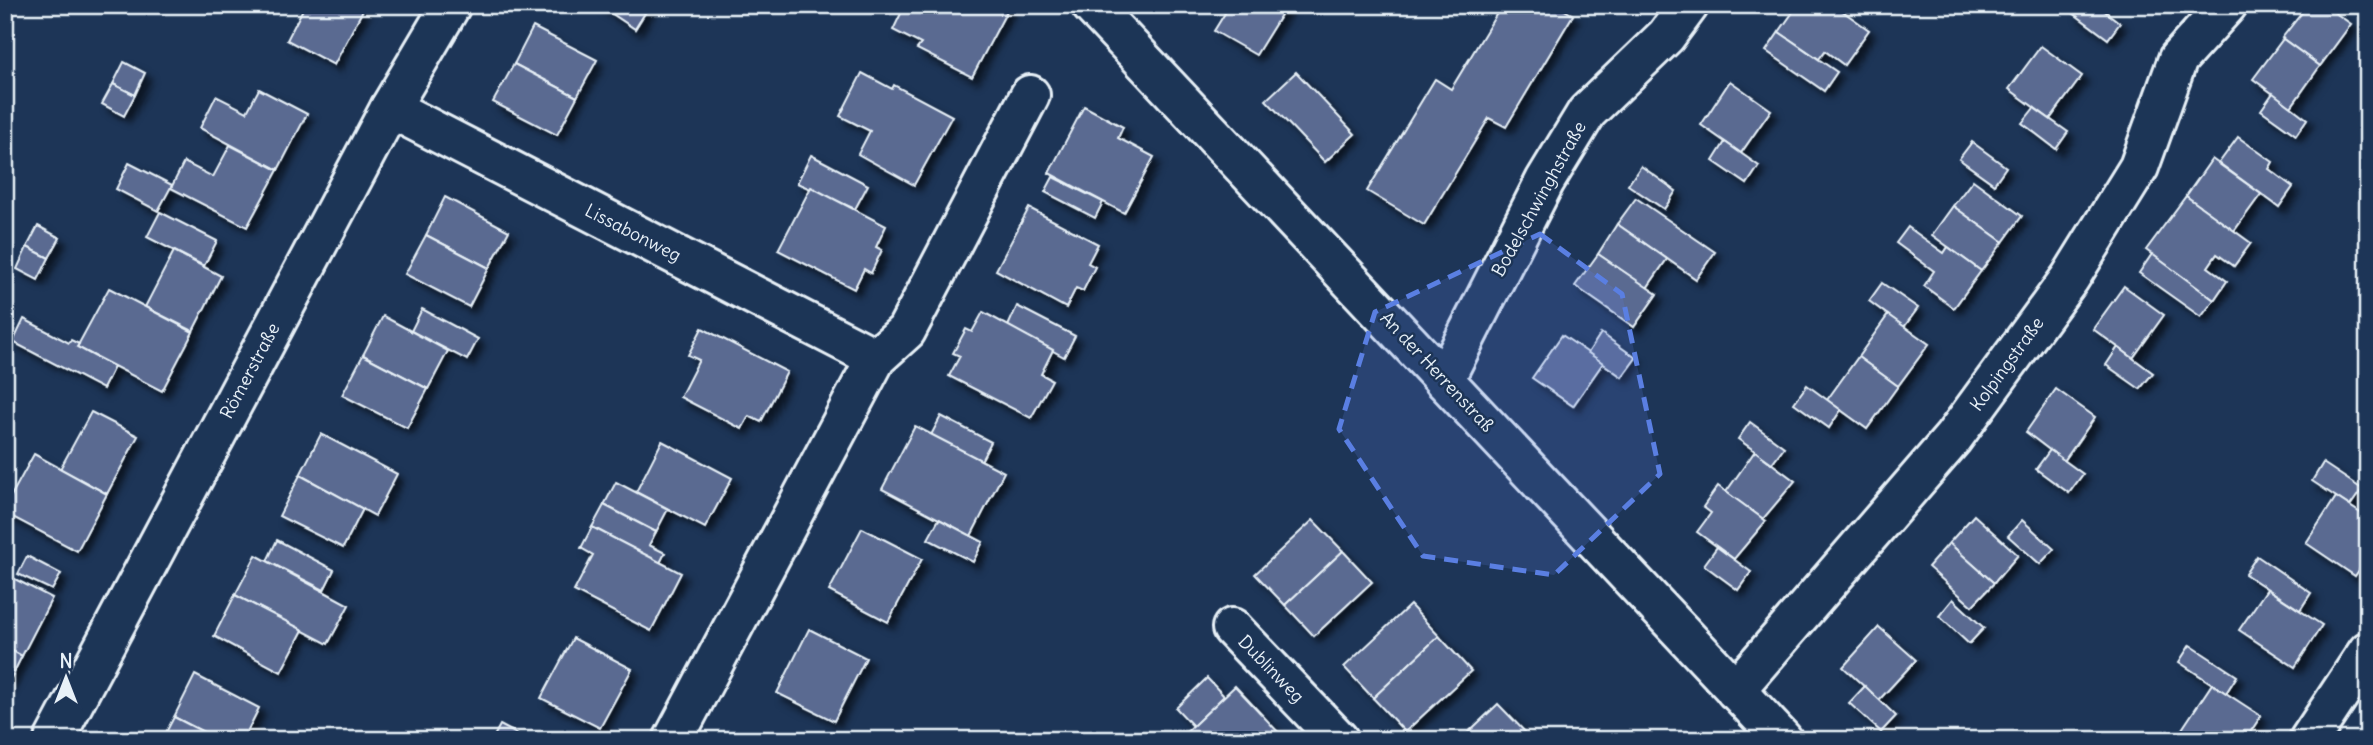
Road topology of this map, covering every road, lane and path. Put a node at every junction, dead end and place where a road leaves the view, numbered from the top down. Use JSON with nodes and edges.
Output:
{"nodes":[{"id":1,"x":451,"y":5,"type":"edge"},
{"id":2,"x":1091,"y":5,"type":"edge"},
{"id":3,"x":1689,"y":5,"type":"edge"},
{"id":4,"x":2227,"y":5,"type":"edge"},
{"id":5,"x":1030,"y":95,"type":"dead end"},
{"id":6,"x":390,"y":108,"type":"junction"},
{"id":7,"x":876,"y":358,"type":"junction"},
{"id":8,"x":1444,"y":380,"type":"junction"},
{"id":9,"x":1232,"y":628,"type":"dead end"},
{"id":10,"x":2368,"y":651,"type":"edge"},
{"id":11,"x":1735,"y":690,"type":"junction"},
{"id":12,"x":54,"y":740,"type":"edge"},
{"id":13,"x":673,"y":740,"type":"edge"},
{"id":14,"x":1339,"y":740,"type":"edge"},
{"id":15,"x":1783,"y":740,"type":"edge"},
{"id":16,"x":2309,"y":740,"type":"edge"}],
"edges":[{"from":1,"to":6,"type":"street","name":"Römerstraße"},
{"from":2,"to":8,"type":"street","name":"An der Herrenstraß"},
{"from":3,"to":8,"type":"street","name":"Bodelschwinghstraße"},
{"from":4,"to":11,"type":"street","name":"Kolpingstraße"},
{"from":5,"to":7,"type":"street"},
{"from":6,"to":7,"type":"street","name":"Lissabonweg"},
{"from":6,"to":12,"type":"street","name":"Römerstraße"},
{"from":7,"to":13,"type":"street"},
{"from":8,"to":11,"type":"street","name":"An der Herrenstraß"},
{"from":9,"to":14,"type":"street","name":"Dublinweg"},
{"from":10,"to":16,"type":"street"},
{"from":11,"to":15,"type":"street","name":"An der Herrenstraß"}]}
